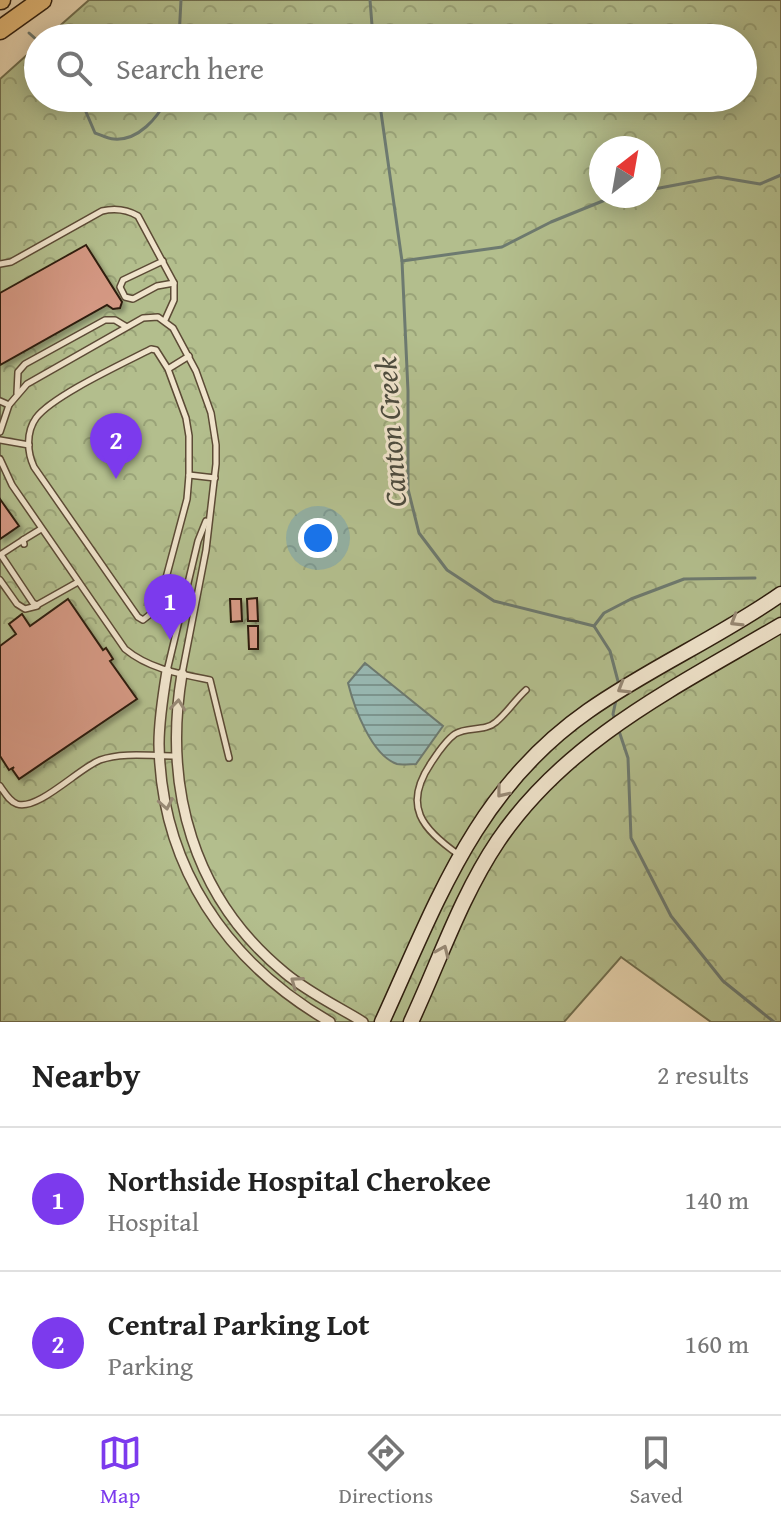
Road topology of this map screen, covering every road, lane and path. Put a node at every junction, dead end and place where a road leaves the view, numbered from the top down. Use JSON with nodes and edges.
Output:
{"nodes":[{"id":1,"x":42,"y":0,"type":"edge"},
{"id":2,"x":0,"y":30,"type":"edge"},
{"id":3,"x":163,"y":261,"type":"junction"},
{"id":4,"x":0,"y":264,"type":"edge"},
{"id":5,"x":174,"y":283,"type":"junction"},
{"id":6,"x":165,"y":320,"type":"junction"},
{"id":7,"x":126,"y":327,"type":"junction"},
{"id":8,"x":189,"y":356,"type":"junction"},
{"id":9,"x":168,"y":369,"type":"junction"},
{"id":10,"x":17,"y":393,"type":"junction"},
{"id":11,"x":0,"y":401,"type":"edge"},
{"id":12,"x":9,"y":405,"type":"junction"},
{"id":13,"x":0,"y":432,"type":"edge"},
{"id":14,"x":0,"y":440,"type":"edge"},
{"id":15,"x":29,"y":445,"type":"junction"},
{"id":16,"x":0,"y":459,"type":"edge"},
{"id":17,"x":189,"y":475,"type":"junction"},
{"id":18,"x":215,"y":478,"type":"junction"},
{"id":19,"x":208,"y":516,"type":"junction"},
{"id":20,"x":41,"y":529,"type":"junction"},
{"id":21,"x":0,"y":555,"type":"edge"},
{"id":22,"x":0,"y":580,"type":"edge"},
{"id":23,"x":78,"y":582,"type":"junction"},
{"id":24,"x":781,"y":594,"type":"edge"},
{"id":25,"x":41,"y":604,"type":"junction"},
{"id":26,"x":781,"y":625,"type":"edge"},
{"id":27,"x":167,"y":671,"type":"junction"},
{"id":28,"x":182,"y":674,"type":"junction"},
{"id":29,"x":526,"y":690,"type":"dead end"},
{"id":30,"x":160,"y":756,"type":"junction"},
{"id":31,"x":175,"y":756,"type":"junction"},
{"id":32,"x":229,"y":758,"type":"dead end"},
{"id":33,"x":0,"y":786,"type":"edge"},
{"id":34,"x":459,"y":855,"type":"junction"},
{"id":35,"x":330,"y":1022,"type":"edge"},
{"id":36,"x":363,"y":1022,"type":"edge"},
{"id":37,"x":382,"y":1022,"type":"edge"},
{"id":38,"x":411,"y":1022,"type":"edge"}],
"edges":[{"from":1,"to":2,"type":"highway"},
{"from":3,"to":4,"type":"lane"},
{"from":3,"to":5,"type":"lane"},
{"from":3,"to":5,"type":"lane"},
{"from":5,"to":6,"type":"lane"},
{"from":6,"to":7,"type":"lane"},
{"from":6,"to":8,"type":"lane"},
{"from":7,"to":10,"type":"lane"},
{"from":7,"to":10,"type":"lane"},
{"from":8,"to":9,"type":"lane"},
{"from":8,"to":18,"type":"lane"},
{"from":9,"to":15,"type":"lane"},
{"from":9,"to":17,"type":"lane"},
{"from":10,"to":12,"type":"lane"},
{"from":11,"to":12,"type":"lane"},
{"from":12,"to":13,"type":"lane"},
{"from":14,"to":15,"type":"lane"},
{"from":15,"to":17,"type":"lane"},
{"from":16,"to":20,"type":"lane"},
{"from":17,"to":18,"type":"lane"},
{"from":18,"to":19,"type":"lane"},
{"from":19,"to":27,"type":"lane"},
{"from":19,"to":28,"type":"lane"},
{"from":20,"to":21,"type":"lane"},
{"from":20,"to":23,"type":"lane"},
{"from":21,"to":25,"type":"lane"},
{"from":22,"to":25,"type":"lane"},
{"from":23,"to":25,"type":"lane"},
{"from":23,"to":27,"type":"lane"},
{"from":24,"to":34,"type":"street","one_way":true},
{"from":38,"to":26,"type":"street","one_way":true},
{"from":27,"to":28,"type":"lane"},
{"from":27,"to":30,"type":"street"},
{"from":31,"to":28,"type":"street","one_way":true},
{"from":28,"to":32,"type":"lane"},
{"from":29,"to":34,"type":"lane"},
{"from":30,"to":31,"type":"lane"},
{"from":30,"to":33,"type":"lane"},
{"from":30,"to":35,"type":"street","one_way":true},
{"from":36,"to":31,"type":"street","one_way":true},
{"from":34,"to":37,"type":"street"}]}
